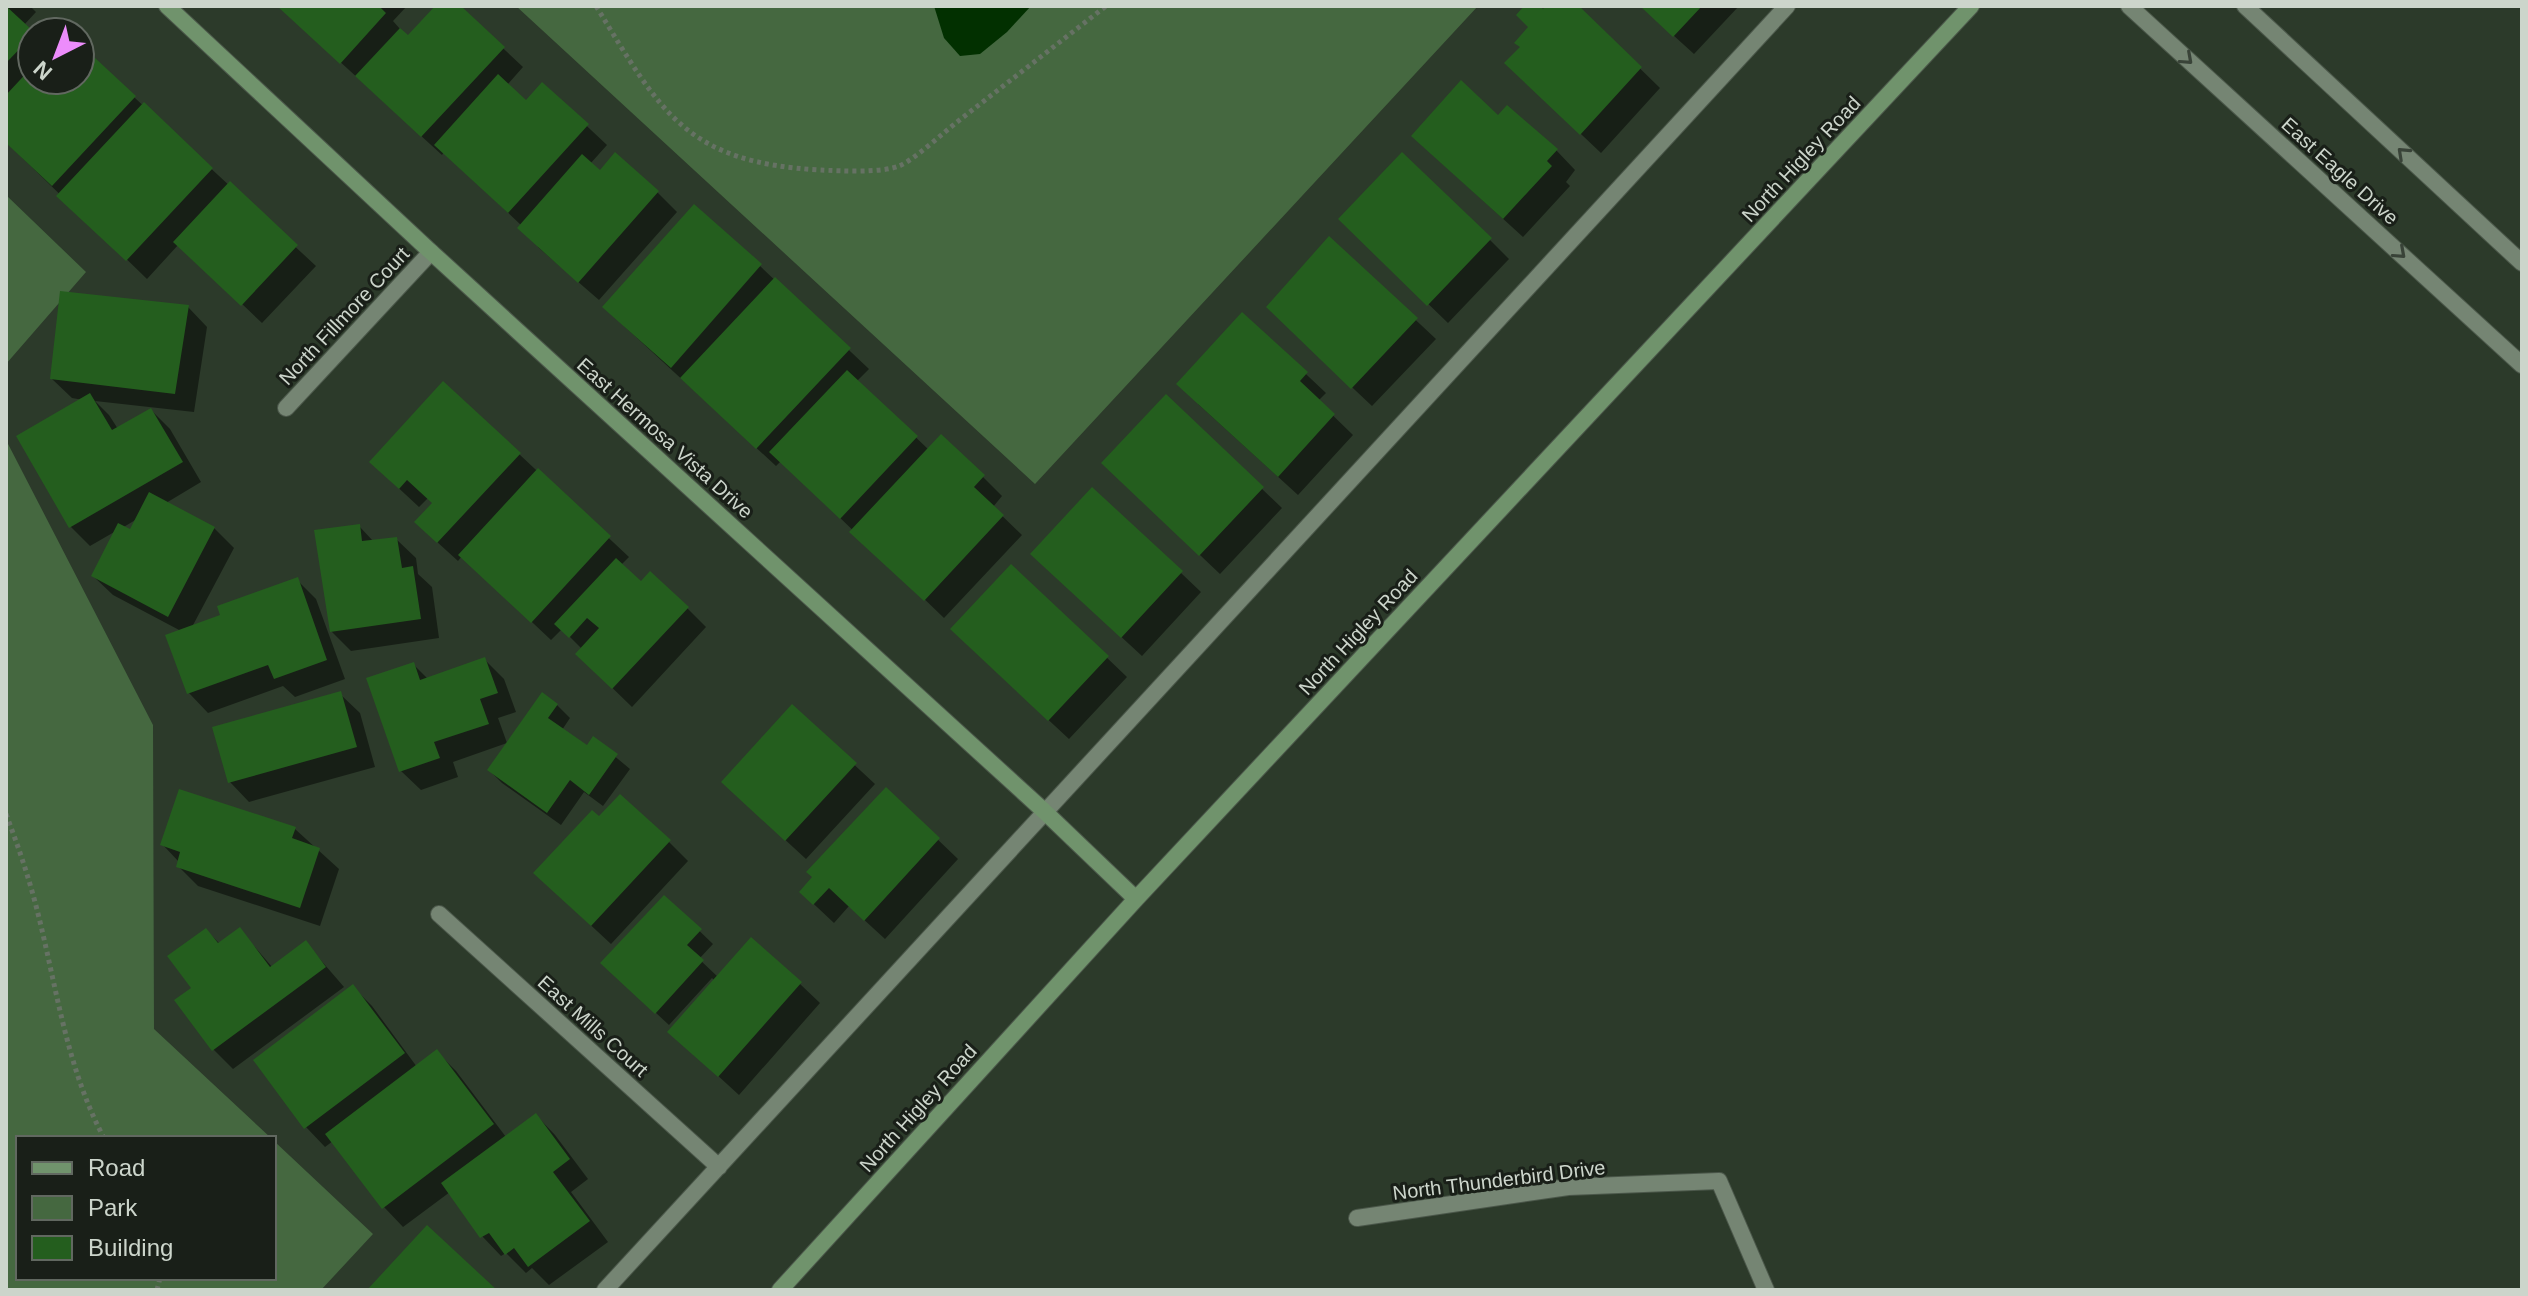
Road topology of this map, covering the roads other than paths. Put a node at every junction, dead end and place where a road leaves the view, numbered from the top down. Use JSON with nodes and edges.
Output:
{"nodes":[{"id":1,"x":167,"y":6,"type":"edge"},
{"id":2,"x":1787,"y":6,"type":"edge"},
{"id":3,"x":1971,"y":6,"type":"edge"},
{"id":4,"x":2129,"y":6,"type":"edge"},
{"id":5,"x":2245,"y":6,"type":"edge"},
{"id":6,"x":431,"y":252,"type":"junction"},
{"id":7,"x":2522,"y":263,"type":"edge"},
{"id":8,"x":2522,"y":365,"type":"edge"},
{"id":9,"x":286,"y":408,"type":"dead end"},
{"id":10,"x":1044,"y":811,"type":"junction"},
{"id":11,"x":1136,"y":899,"type":"junction"},
{"id":12,"x":439,"y":914,"type":"dead end"},
{"id":13,"x":719,"y":1167,"type":"junction"},
{"id":14,"x":1357,"y":1218,"type":"dead end"},
{"id":15,"x":605,"y":1290,"type":"edge"},
{"id":16,"x":780,"y":1290,"type":"edge"},
{"id":17,"x":1766,"y":1290,"type":"edge"}],
"edges":[{"from":1,"to":6,"type":"main road","name":"East Hermosa Vista Drive"},
{"from":2,"to":10,"type":"street"},
{"from":3,"to":11,"type":"main road","name":"North Higley Road"},
{"from":4,"to":8,"type":"street","name":"East Eagle Drive","one_way":true},
{"from":7,"to":5,"type":"street","one_way":true},
{"from":6,"to":9,"type":"street","name":"North Fillmore Court"},
{"from":6,"to":10,"type":"main road","name":"East Hermosa Vista Drive"},
{"from":10,"to":11,"type":"main road","name":"East Hermosa Vista Drive"},
{"from":10,"to":13,"type":"street"},
{"from":11,"to":16,"type":"main road","name":"North Higley Road"},
{"from":12,"to":13,"type":"street","name":"East Mills Court"},
{"from":13,"to":15,"type":"street"},
{"from":14,"to":17,"type":"street","name":"North Thunderbird Drive"}]}
